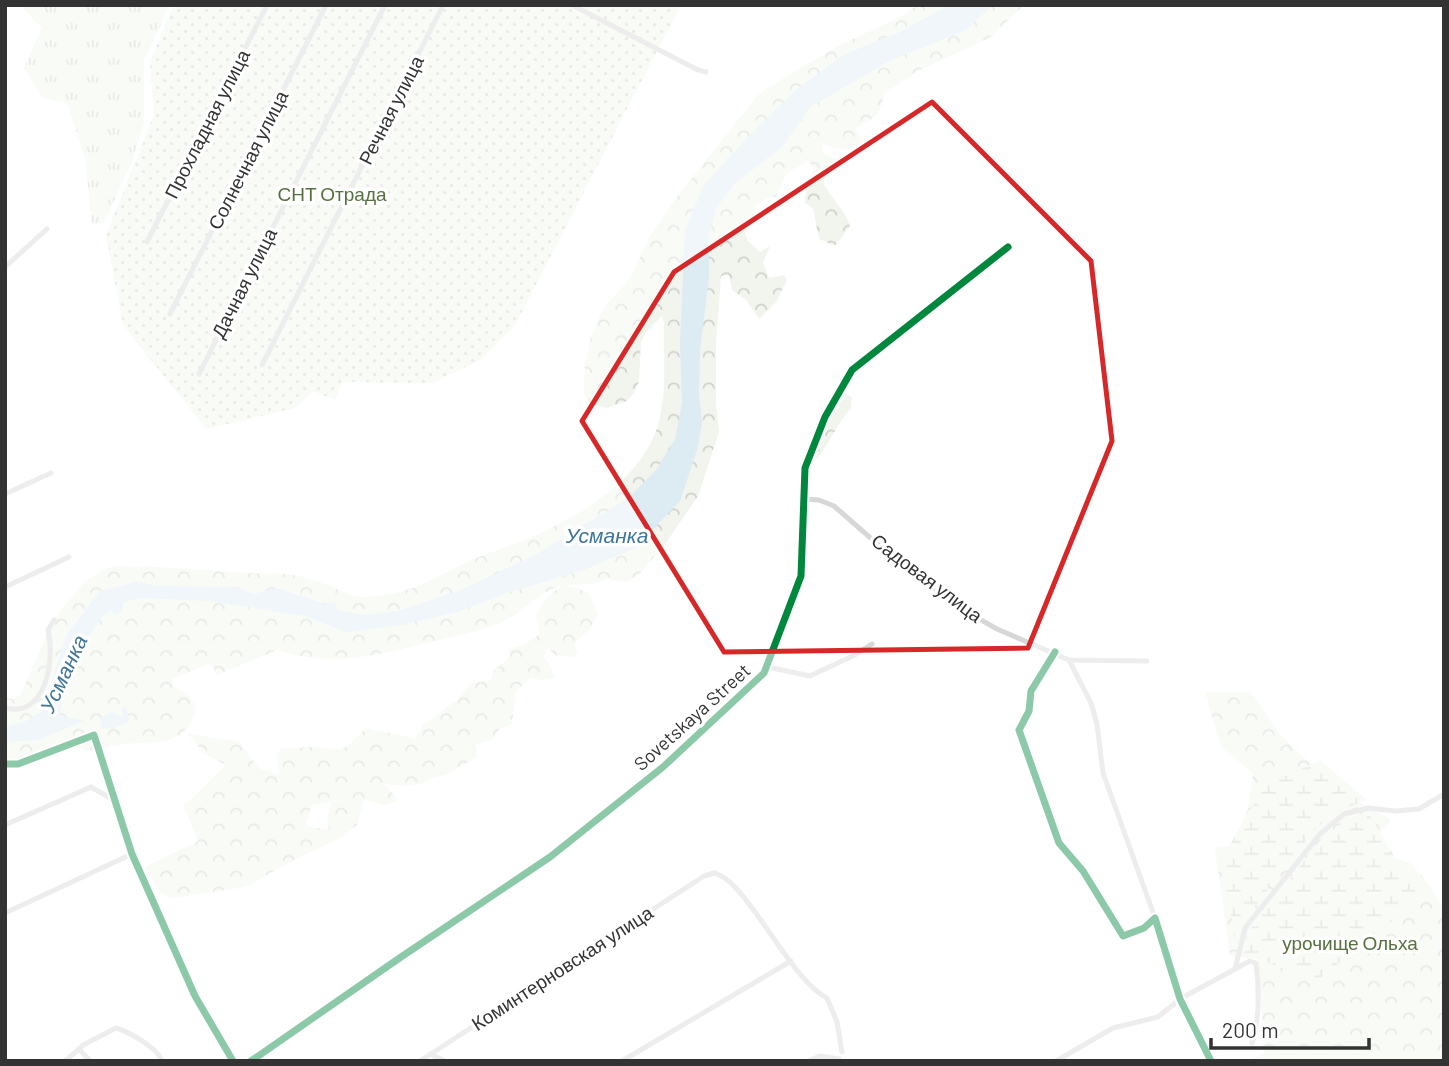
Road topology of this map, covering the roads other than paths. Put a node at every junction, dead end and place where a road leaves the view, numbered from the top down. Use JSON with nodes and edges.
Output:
{"nodes":[{"id":1,"x":267,"y":5,"type":"edge"},
{"id":2,"x":326,"y":5,"type":"edge"},
{"id":3,"x":385,"y":5,"type":"edge"},
{"id":4,"x":443,"y":5,"type":"edge"},
{"id":5,"x":572,"y":5,"type":"edge"},
{"id":6,"x":706,"y":72,"type":"dead end"},
{"id":7,"x":47,"y":229,"type":"dead end"},
{"id":8,"x":147,"y":242,"type":"dead end"},
{"id":9,"x":1008,"y":247,"type":"dead end"},
{"id":10,"x":5,"y":267,"type":"edge"},
{"id":11,"x":170,"y":314,"type":"dead end"},
{"id":12,"x":262,"y":365,"type":"dead end"},
{"id":13,"x":199,"y":374,"type":"dead end"},
{"id":14,"x":51,"y":473,"type":"dead end"},
{"id":15,"x":5,"y":494,"type":"edge"},
{"id":16,"x":803,"y":499,"type":"junction"},
{"id":17,"x":69,"y":557,"type":"dead end"},
{"id":18,"x":5,"y":587,"type":"edge"},
{"id":19,"x":54,"y":620,"type":"dead end"},
{"id":20,"x":872,"y":644,"type":"dead end"},
{"id":21,"x":1055,"y":652,"type":"junction"},
{"id":22,"x":1069,"y":660,"type":"junction"},
{"id":23,"x":1147,"y":661,"type":"dead end"},
{"id":24,"x":768,"y":667,"type":"junction"},
{"id":25,"x":5,"y":708,"type":"edge"},
{"id":26,"x":5,"y":764,"type":"edge"},
{"id":27,"x":1444,"y":794,"type":"edge"},
{"id":28,"x":117,"y":802,"type":"junction"},
{"id":29,"x":5,"y":825,"type":"edge"},
{"id":30,"x":132,"y":854,"type":"junction"},
{"id":31,"x":5,"y":912,"type":"edge"},
{"id":32,"x":1155,"y":918,"type":"junction"},
{"id":33,"x":791,"y":961,"type":"junction"},
{"id":34,"x":1235,"y":969,"type":"junction"},
{"id":35,"x":1180,"y":999,"type":"junction"},
{"id":36,"x":1252,"y":1043,"type":"dead end"},
{"id":37,"x":79,"y":1049,"type":"junction"},
{"id":38,"x":842,"y":1052,"type":"dead end"},
{"id":39,"x":430,"y":1054,"type":"junction"},
{"id":40,"x":839,"y":1059,"type":"edge"},
{"id":41,"x":66,"y":1060,"type":"edge"},
{"id":42,"x":90,"y":1061,"type":"edge"},
{"id":43,"x":162,"y":1061,"type":"edge"},
{"id":44,"x":233,"y":1061,"type":"edge"},
{"id":45,"x":251,"y":1061,"type":"edge"},
{"id":46,"x":420,"y":1061,"type":"edge"},
{"id":47,"x":445,"y":1061,"type":"edge"},
{"id":48,"x":622,"y":1061,"type":"edge"},
{"id":49,"x":808,"y":1061,"type":"edge"},
{"id":50,"x":1056,"y":1061,"type":"edge"},
{"id":51,"x":1210,"y":1061,"type":"edge"}],
"edges":[{"from":1,"to":8,"type":"street","name":"Прохладная улица"},
{"from":2,"to":11,"type":"street","name":"Солнечная улица"},
{"from":3,"to":13,"type":"street","name":"Дачная улица"},
{"from":4,"to":12,"type":"street","name":"Речная улица"},
{"from":5,"to":6,"type":"street"},
{"from":7,"to":10,"type":"street"},
{"from":9,"to":16,"type":"street","name":"Sovetskaya Street"},
{"from":14,"to":15,"type":"street"},
{"from":16,"to":21,"type":"street","name":"Садовая улица"},
{"from":16,"to":24,"type":"street","name":"Sovetskaya Street"},
{"from":17,"to":18,"type":"street"},
{"from":19,"to":25,"type":"street"},
{"from":20,"to":24,"type":"street"},
{"from":21,"to":22,"type":"street","name":"Садовая улица"},
{"from":21,"to":32,"type":"street"},
{"from":22,"to":23,"type":"street","name":"Садовая улица"},
{"from":22,"to":32,"type":"street"},
{"from":24,"to":45,"type":"street","name":"Sovetskaya Street"},
{"from":26,"to":28,"type":"street"},
{"from":27,"to":34,"type":"street"},
{"from":28,"to":29,"type":"street"},
{"from":28,"to":30,"type":"street"},
{"from":30,"to":31,"type":"street"},
{"from":30,"to":44,"type":"street"},
{"from":32,"to":35,"type":"street"},
{"from":33,"to":38,"type":"street"},
{"from":33,"to":39,"type":"street","name":"Коминтерновская улица"},
{"from":33,"to":48,"type":"street"},
{"from":34,"to":35,"type":"street"},
{"from":34,"to":36,"type":"street"},
{"from":35,"to":50,"type":"street"},
{"from":35,"to":51,"type":"street"},
{"from":37,"to":41,"type":"street"},
{"from":37,"to":42,"type":"street"},
{"from":37,"to":43,"type":"street"},
{"from":39,"to":46,"type":"street","name":"Коминтерновская улица"},
{"from":39,"to":47,"type":"street"},
{"from":40,"to":49,"type":"street"}]}
